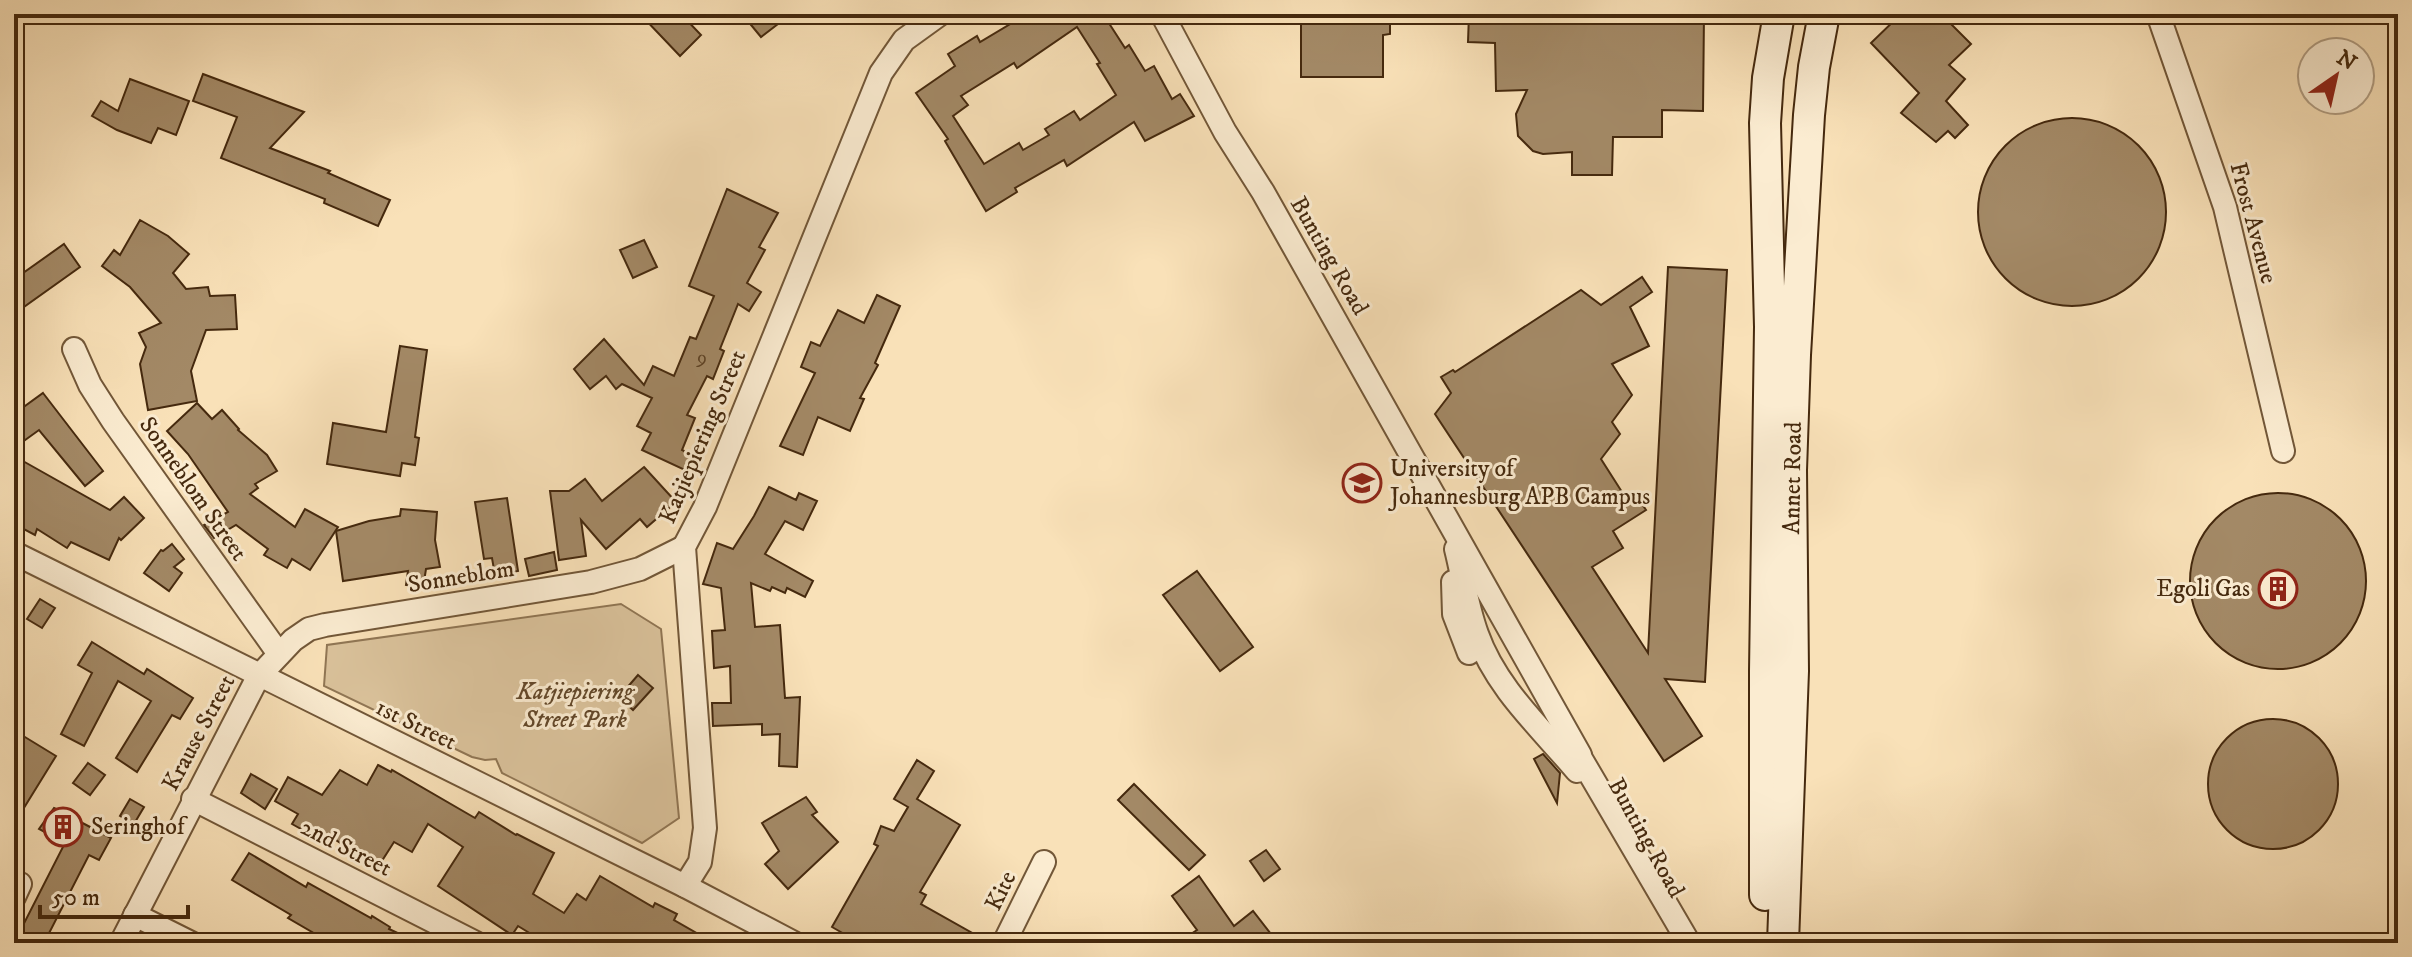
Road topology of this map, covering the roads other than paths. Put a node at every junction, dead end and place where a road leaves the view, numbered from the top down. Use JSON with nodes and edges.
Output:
{"nodes":[{"id":1,"x":940,"y":14,"type":"edge"},
{"id":2,"x":1162,"y":14,"type":"edge"},
{"id":3,"x":1779,"y":14,"type":"edge"},
{"id":4,"x":1824,"y":14,"type":"edge"},
{"id":5,"x":2158,"y":14,"type":"edge"},
{"id":6,"x":74,"y":349,"type":"dead end"},
{"id":7,"x":2283,"y":451,"type":"dead end"},
{"id":8,"x":1451,"y":524,"type":"junction"},
{"id":9,"x":684,"y":547,"type":"junction"},
{"id":10,"x":14,"y":553,"type":"edge"},
{"id":11,"x":279,"y":654,"type":"junction"},
{"id":12,"x":1779,"y":671,"type":"junction"},
{"id":13,"x":258,"y":677,"type":"junction"},
{"id":14,"x":193,"y":799,"type":"junction"},
{"id":15,"x":1777,"y":839,"type":"junction"},
{"id":16,"x":1044,"y":862,"type":"dead end"},
{"id":17,"x":685,"y":886,"type":"junction"},
{"id":18,"x":135,"y":915,"type":"junction"},
{"id":19,"x":121,"y":943,"type":"edge"},
{"id":20,"x":191,"y":943,"type":"edge"},
{"id":21,"x":476,"y":943,"type":"edge"},
{"id":22,"x":794,"y":943,"type":"edge"},
{"id":23,"x":1004,"y":943,"type":"edge"},
{"id":24,"x":1675,"y":943,"type":"edge"},
{"id":25,"x":1689,"y":943,"type":"edge"},
{"id":26,"x":1764,"y":943,"type":"edge"},
{"id":27,"x":1783,"y":943,"type":"edge"}],
"edges":[{"from":1,"to":9,"type":"street","name":"Katjiepiering Street"},
{"from":2,"to":8,"type":"street","name":"Bunting Road"},
{"from":3,"to":12,"type":"main road","name":"Annet Road"},
{"from":4,"to":12,"type":"main road","name":"Annet Road"},
{"from":5,"to":7,"type":"street","name":"Frost Avenue"},
{"from":6,"to":11,"type":"street","name":"Sonneblom Street"},
{"from":8,"to":24,"type":"street","name":"Bunting Road"},
{"from":8,"to":25,"type":"street","name":"Bunting Road"},
{"from":9,"to":11,"type":"street","name":"Sonneblom"},
{"from":9,"to":17,"type":"street","name":"Katjiepiering Street"},
{"from":10,"to":13,"type":"street","name":"1st Street"},
{"from":11,"to":13,"type":"street","name":"Sonneblom"},
{"from":12,"to":15,"type":"main road","name":"Annet Road"},
{"from":13,"to":14,"type":"street","name":"Krause Street"},
{"from":13,"to":17,"type":"street","name":"1st Street"},
{"from":14,"to":18,"type":"street","name":"Krause Street"},
{"from":14,"to":21,"type":"street","name":"2nd Street"},
{"from":15,"to":26,"type":"main road","name":"Annet Road"},
{"from":15,"to":27,"type":"main road","name":"Annet Road"},
{"from":16,"to":23,"type":"street","name":"Kite"},
{"from":17,"to":22,"type":"street","name":"1st Street"},
{"from":18,"to":19,"type":"street","name":"Krause Street"},
{"from":18,"to":20,"type":"street"}]}
